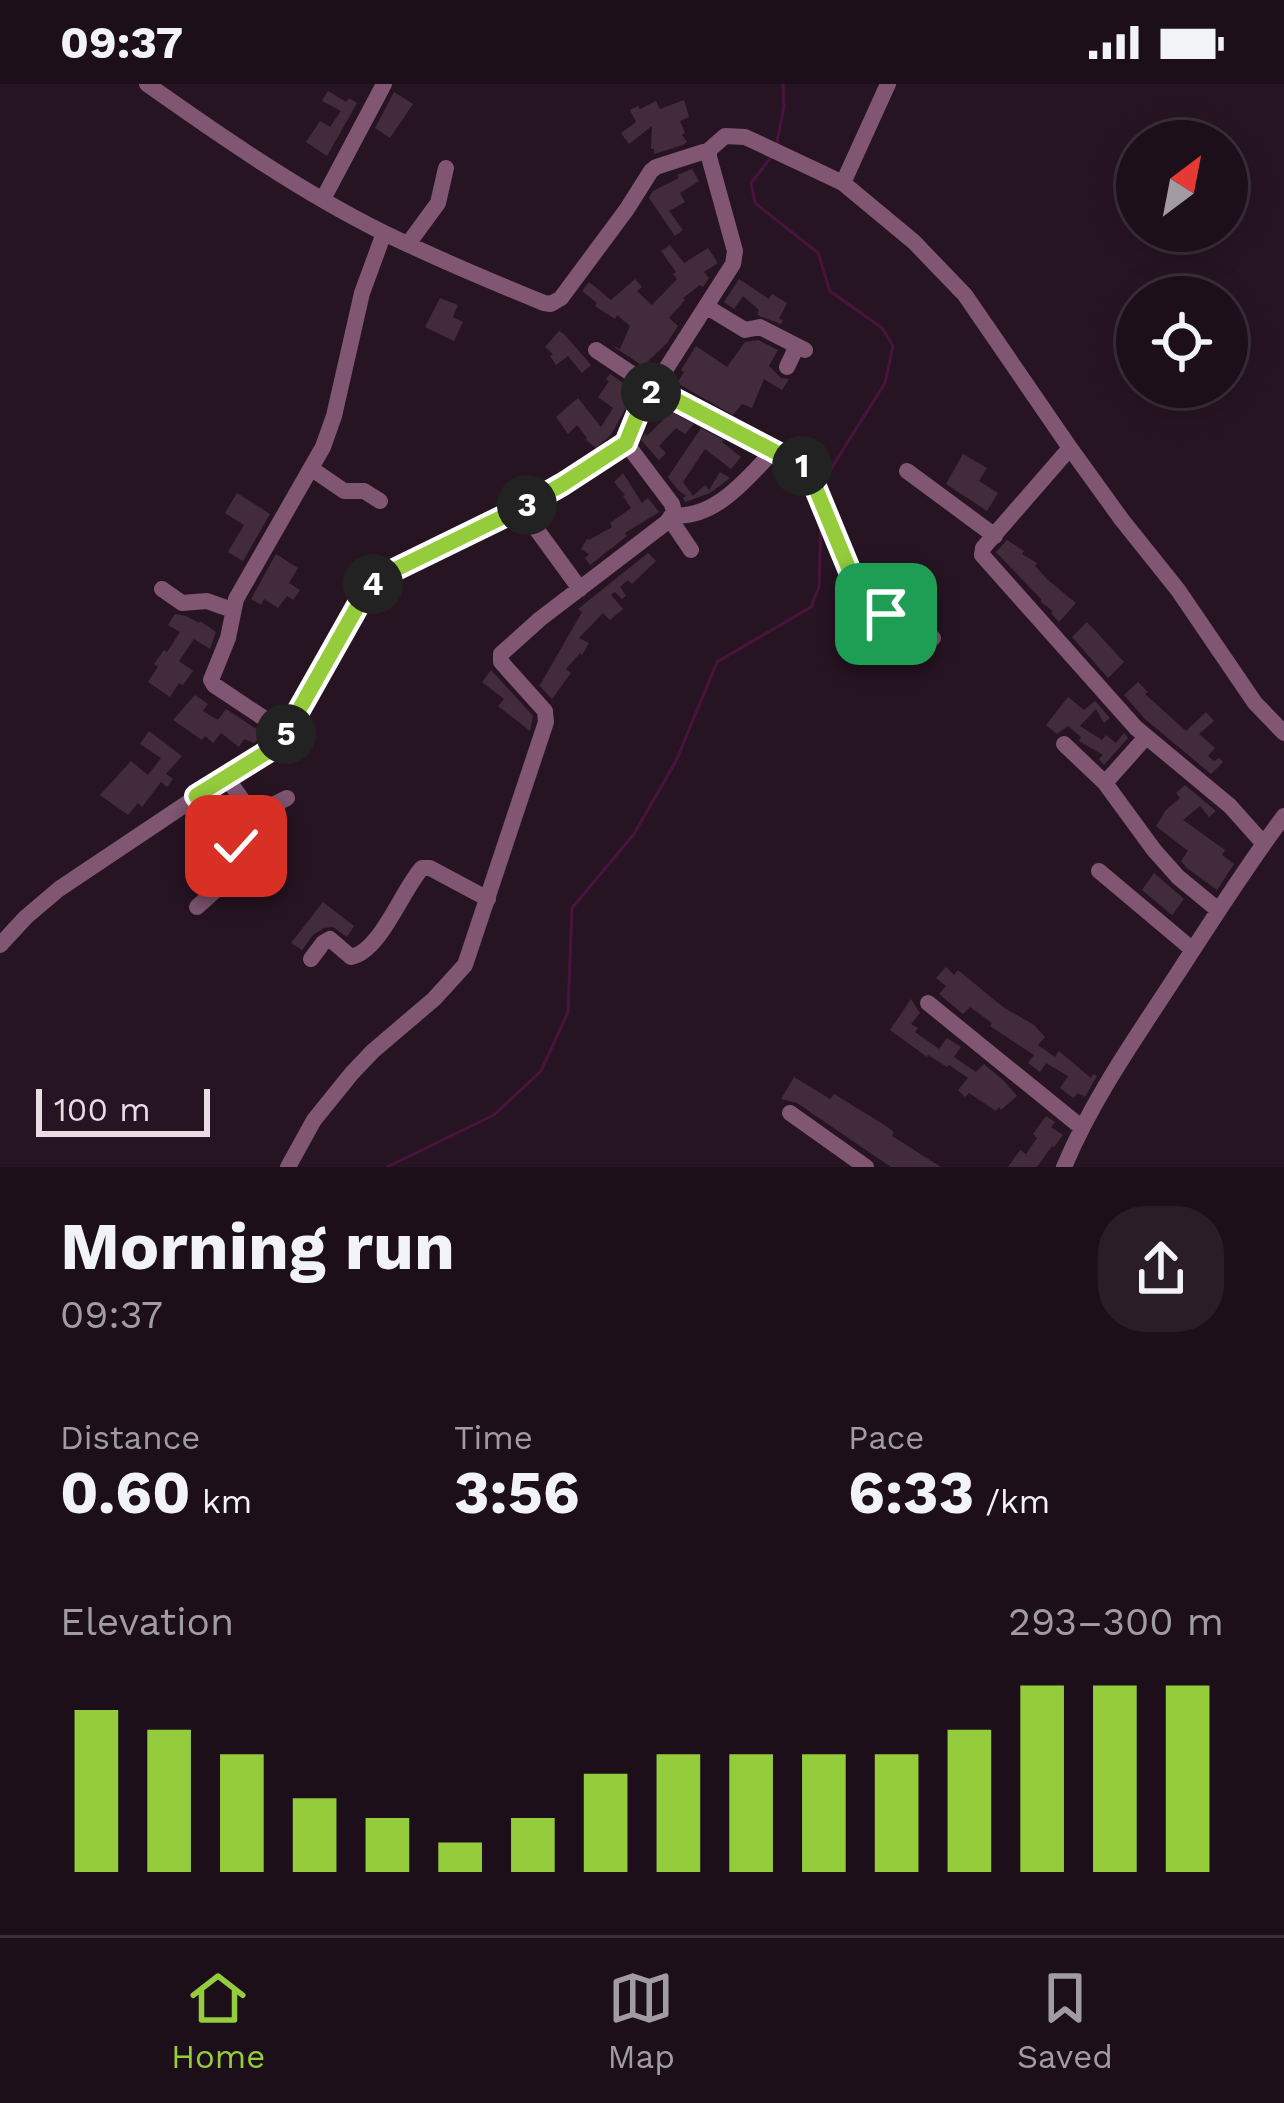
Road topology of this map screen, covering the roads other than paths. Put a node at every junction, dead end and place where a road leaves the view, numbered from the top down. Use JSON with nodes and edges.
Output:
{"nodes":[{"id":1,"x":147,"y":84,"type":"edge"},
{"id":2,"x":384,"y":84,"type":"edge"},
{"id":3,"x":888,"y":84,"type":"edge"},
{"id":4,"x":709,"y":150,"type":"junction"},
{"id":5,"x":446,"y":168,"type":"dead end"},
{"id":6,"x":843,"y":183,"type":"junction"},
{"id":7,"x":323,"y":199,"type":"junction"},
{"id":8,"x":384,"y":233,"type":"junction"},
{"id":9,"x":408,"y":244,"type":"junction"},
{"id":10,"x":707,"y":307,"type":"junction"},
{"id":11,"x":596,"y":350,"type":"dead end"},
{"id":12,"x":787,"y":367,"type":"dead end"},
{"id":13,"x":653,"y":388,"type":"junction"},
{"id":14,"x":626,"y":443,"type":"junction"},
{"id":15,"x":1070,"y":448,"type":"junction"},
{"id":16,"x":774,"y":450,"type":"junction"},
{"id":17,"x":312,"y":470,"type":"junction"},
{"id":18,"x":907,"y":471,"type":"dead end"},
{"id":19,"x":380,"y":501,"type":"dead end"},
{"id":20,"x":521,"y":508,"type":"junction"},
{"id":21,"x":671,"y":517,"type":"junction"},
{"id":22,"x":994,"y":536,"type":"junction"},
{"id":23,"x":691,"y":550,"type":"dead end"},
{"id":24,"x":162,"y":589,"type":"dead end"},
{"id":25,"x":580,"y":589,"type":"junction"},
{"id":26,"x":232,"y":610,"type":"junction"},
{"id":27,"x":933,"y":638,"type":"dead end"},
{"id":28,"x":286,"y":733,"type":"junction"},
{"id":29,"x":1284,"y":734,"type":"edge"},
{"id":30,"x":1146,"y":737,"type":"junction"},
{"id":31,"x":1064,"y":744,"type":"dead end"},
{"id":32,"x":226,"y":777,"type":"junction"},
{"id":33,"x":1105,"y":783,"type":"junction"},
{"id":34,"x":196,"y":796,"type":"junction"},
{"id":35,"x":287,"y":798,"type":"dead end"},
{"id":36,"x":1284,"y":816,"type":"edge"},
{"id":37,"x":1264,"y":843,"type":"junction"},
{"id":38,"x":1099,"y":872,"type":"dead end"},
{"id":39,"x":488,"y":898,"type":"junction"},
{"id":40,"x":197,"y":907,"type":"dead end"},
{"id":41,"x":1218,"y":910,"type":"junction"},
{"id":42,"x":0,"y":945,"type":"edge"},
{"id":43,"x":1192,"y":950,"type":"junction"},
{"id":44,"x":311,"y":959,"type":"dead end"},
{"id":45,"x":928,"y":1004,"type":"dead end"},
{"id":46,"x":790,"y":1113,"type":"dead end"},
{"id":47,"x":1081,"y":1127,"type":"junction"},
{"id":48,"x":288,"y":1167,"type":"edge"},
{"id":49,"x":866,"y":1167,"type":"edge"},
{"id":50,"x":1064,"y":1167,"type":"edge"}],
"edges":[{"from":1,"to":7,"type":"street"},
{"from":2,"to":7,"type":"street"},
{"from":3,"to":6,"type":"street"},
{"from":4,"to":6,"type":"street"},
{"from":4,"to":9,"type":"street"},
{"from":4,"to":10,"type":"street"},
{"from":5,"to":9,"type":"street"},
{"from":6,"to":15,"type":"street"},
{"from":7,"to":8,"type":"street"},
{"from":8,"to":9,"type":"street"},
{"from":8,"to":17,"type":"street"},
{"from":10,"to":12,"type":"street"},
{"from":10,"to":13,"type":"street"},
{"from":11,"to":13,"type":"street"},
{"from":13,"to":14,"type":"street"},
{"from":13,"to":16,"type":"street"},
{"from":14,"to":20,"type":"street"},
{"from":14,"to":21,"type":"street"},
{"from":15,"to":22,"type":"street"},
{"from":15,"to":29,"type":"street"},
{"from":16,"to":21,"type":"street"},
{"from":16,"to":27,"type":"street"},
{"from":17,"to":19,"type":"street"},
{"from":17,"to":26,"type":"street"},
{"from":18,"to":22,"type":"street"},
{"from":20,"to":25,"type":"street"},
{"from":20,"to":28,"type":"street"},
{"from":21,"to":23,"type":"street"},
{"from":21,"to":25,"type":"street"},
{"from":22,"to":30,"type":"street"},
{"from":24,"to":26,"type":"street"},
{"from":25,"to":39,"type":"street"},
{"from":26,"to":28,"type":"street"},
{"from":28,"to":32,"type":"street"},
{"from":30,"to":33,"type":"street"},
{"from":30,"to":37,"type":"street"},
{"from":31,"to":33,"type":"street"},
{"from":32,"to":34,"type":"street"},
{"from":32,"to":35,"type":"street"},
{"from":33,"to":41,"type":"street"},
{"from":34,"to":40,"type":"street"},
{"from":34,"to":42,"type":"street"},
{"from":36,"to":37,"type":"street"},
{"from":37,"to":41,"type":"street"},
{"from":38,"to":43,"type":"street"},
{"from":39,"to":44,"type":"street"},
{"from":39,"to":48,"type":"street"},
{"from":41,"to":43,"type":"street"},
{"from":43,"to":47,"type":"street"},
{"from":45,"to":47,"type":"street"},
{"from":46,"to":49,"type":"street"},
{"from":47,"to":50,"type":"street"}]}
